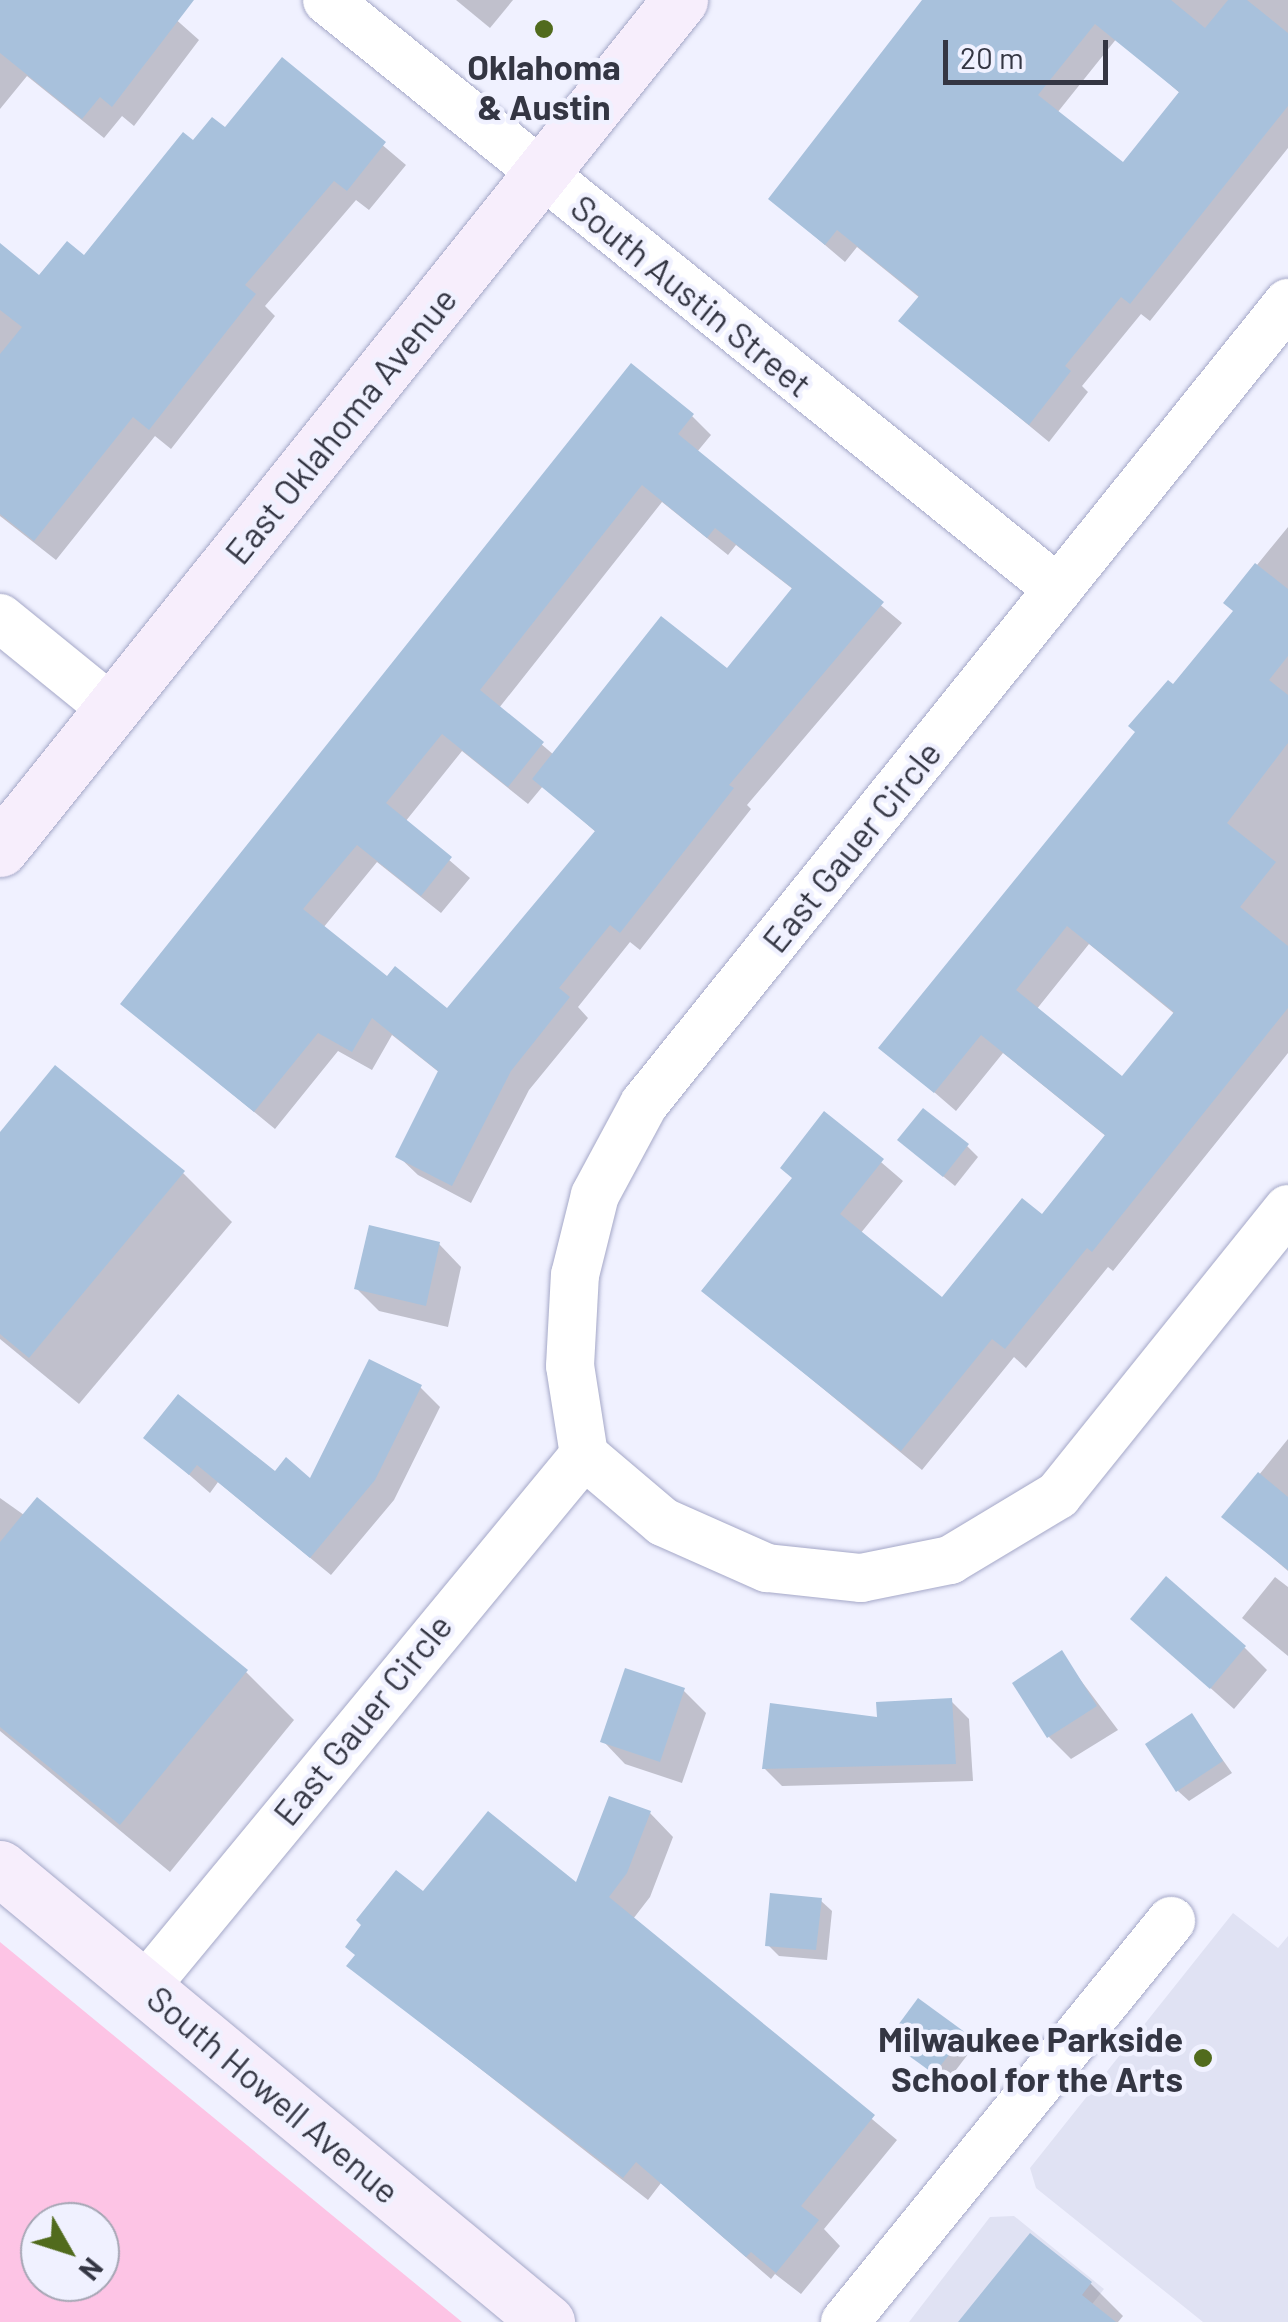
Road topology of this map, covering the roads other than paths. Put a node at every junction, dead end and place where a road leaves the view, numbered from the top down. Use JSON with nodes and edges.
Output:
{"nodes":[{"id":1,"x":326,"y":0,"type":"edge"},
{"id":2,"x":680,"y":0,"type":"edge"},
{"id":3,"x":541,"y":173,"type":"junction"},
{"id":4,"x":1288,"y":302,"type":"edge"},
{"id":5,"x":1058,"y":590,"type":"junction"},
{"id":6,"x":0,"y":618,"type":"edge"},
{"id":7,"x":112,"y":709,"type":"junction"},
{"id":8,"x":0,"y":849,"type":"edge"},
{"id":9,"x":1288,"y":1209,"type":"edge"},
{"id":10,"x":584,"y":1455,"type":"junction"},
{"id":11,"x":0,"y":1868,"type":"edge"},
{"id":12,"x":1171,"y":1921,"type":"dead end"},
{"id":13,"x":146,"y":1987,"type":"junction"},
{"id":14,"x":547,"y":2322,"type":"edge"},
{"id":15,"x":846,"y":2322,"type":"edge"}],
"edges":[{"from":1,"to":3,"type":"street","name":"South Austin Street"},
{"from":2,"to":3,"type":"main road","name":"East Oklahoma Avenue"},
{"from":3,"to":5,"type":"street","name":"South Austin Street"},
{"from":3,"to":7,"type":"main road","name":"East Oklahoma Avenue"},
{"from":4,"to":5,"type":"street","name":"East Gauer Circle"},
{"from":5,"to":10,"type":"street","name":"East Gauer Circle"},
{"from":6,"to":7,"type":"street"},
{"from":7,"to":8,"type":"main road","name":"East Oklahoma Avenue"},
{"from":9,"to":10,"type":"street"},
{"from":10,"to":13,"type":"street","name":"East Gauer Circle"},
{"from":11,"to":13,"type":"main road","name":"South Howell Avenue"},
{"from":12,"to":15,"type":"street"},
{"from":13,"to":14,"type":"main road","name":"South Howell Avenue"}]}
